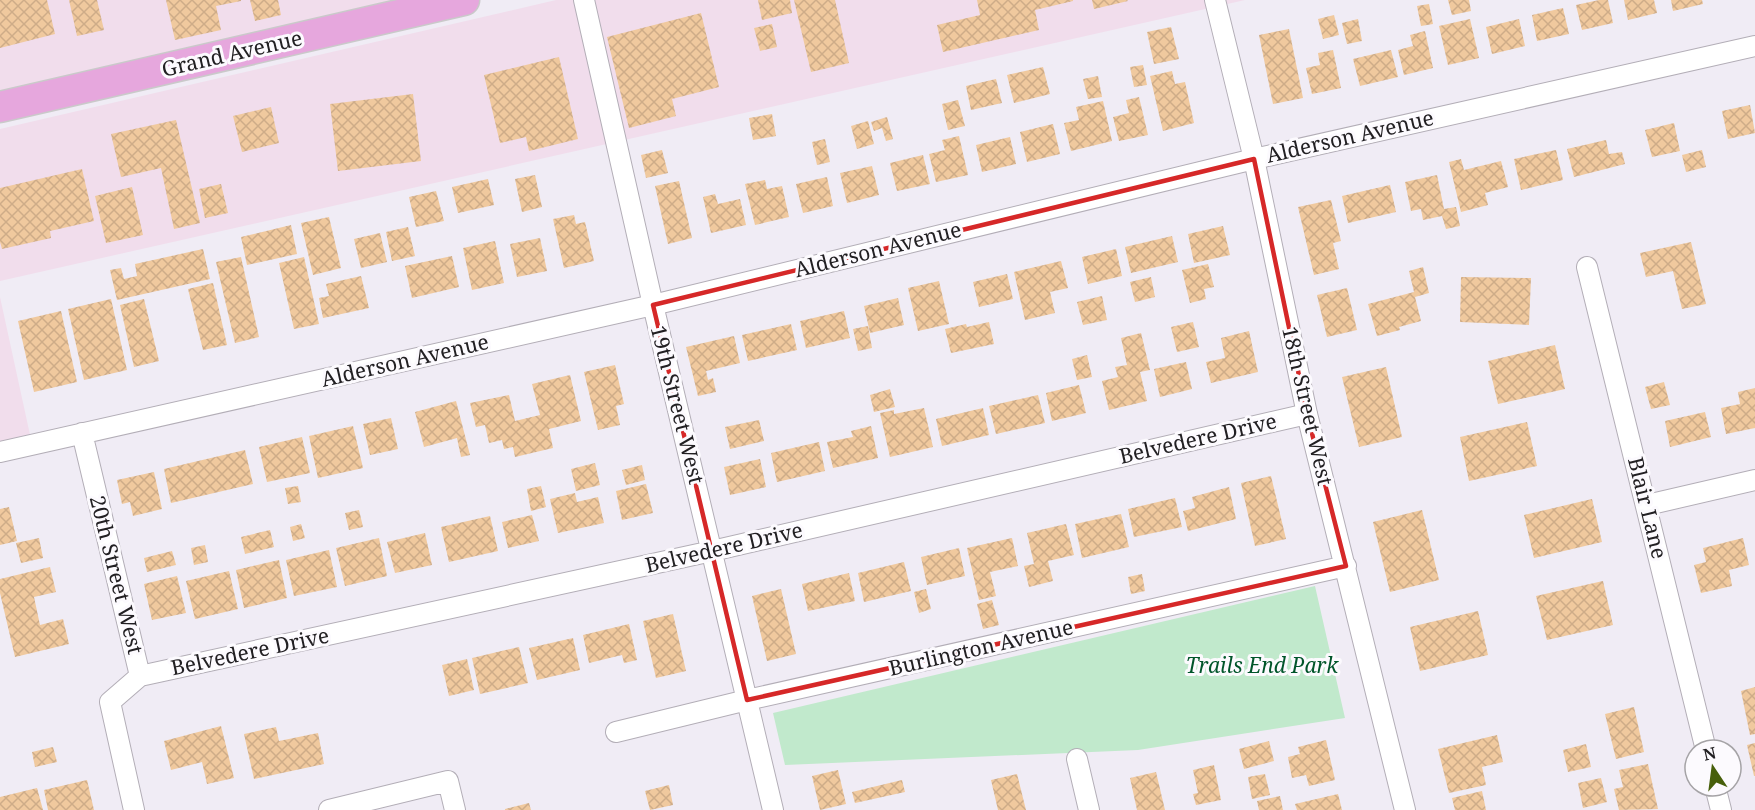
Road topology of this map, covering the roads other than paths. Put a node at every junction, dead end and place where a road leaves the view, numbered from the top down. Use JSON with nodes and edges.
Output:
{"nodes":[{"id":1,"x":464,"y":0,"type":"edge"},
{"id":2,"x":584,"y":0,"type":"edge"},
{"id":3,"x":1215,"y":0,"type":"edge"},
{"id":4,"x":1755,"y":46,"type":"edge"},
{"id":5,"x":0,"y":107,"type":"edge"},
{"id":6,"x":1254,"y":159,"type":"junction"},
{"id":7,"x":1587,"y":267,"type":"dead end"},
{"id":8,"x":653,"y":305,"type":"junction"},
{"id":9,"x":1307,"y":414,"type":"junction"},
{"id":10,"x":82,"y":433,"type":"junction"},
{"id":11,"x":0,"y":452,"type":"edge"},
{"id":12,"x":1755,"y":480,"type":"edge"},
{"id":13,"x":1647,"y":506,"type":"junction"},
{"id":14,"x":712,"y":551,"type":"junction"},
{"id":15,"x":1346,"y":566,"type":"junction"},
{"id":16,"x":140,"y":676,"type":"junction"},
{"id":17,"x":747,"y":700,"type":"junction"},
{"id":18,"x":616,"y":732,"type":"dead end"},
{"id":19,"x":1703,"y":738,"type":"edge"},
{"id":20,"x":1077,"y":759,"type":"dead end"},
{"id":21,"x":134,"y":810,"type":"edge"},
{"id":22,"x":329,"y":810,"type":"edge"},
{"id":23,"x":455,"y":810,"type":"edge"},
{"id":24,"x":773,"y":810,"type":"edge"},
{"id":25,"x":1089,"y":810,"type":"edge"},
{"id":26,"x":1405,"y":810,"type":"edge"}],
"edges":[{"from":1,"to":5,"type":"main road","name":"Grand Avenue"},
{"from":2,"to":8,"type":"street","name":"19th Street West"},
{"from":3,"to":6,"type":"street","name":"18th Street West"},
{"from":4,"to":6,"type":"street","name":"Alderson Avenue"},
{"from":6,"to":8,"type":"street","name":"Alderson Avenue"},
{"from":6,"to":9,"type":"street","name":"18th Street West"},
{"from":7,"to":13,"type":"street","name":"Blair Lane"},
{"from":8,"to":10,"type":"street","name":"Alderson Avenue"},
{"from":8,"to":14,"type":"street","name":"19th Street West"},
{"from":9,"to":14,"type":"street","name":"Belvedere Drive"},
{"from":9,"to":15,"type":"street","name":"18th Street West"},
{"from":10,"to":11,"type":"street","name":"Alderson Avenue"},
{"from":10,"to":16,"type":"street","name":"20th Street West"},
{"from":12,"to":13,"type":"street"},
{"from":13,"to":19,"type":"street","name":"Blair Lane"},
{"from":14,"to":16,"type":"street","name":"Belvedere Drive"},
{"from":14,"to":17,"type":"street","name":"19th Street West"},
{"from":15,"to":17,"type":"street","name":"Burlington Avenue"},
{"from":15,"to":26,"type":"street","name":"18th Street West"},
{"from":16,"to":21,"type":"street","name":"20th Street West"},
{"from":17,"to":18,"type":"street","name":"Burlington Avenue"},
{"from":17,"to":24,"type":"street","name":"19th Street West"},
{"from":20,"to":25,"type":"street"},
{"from":22,"to":23,"type":"street"}]}
